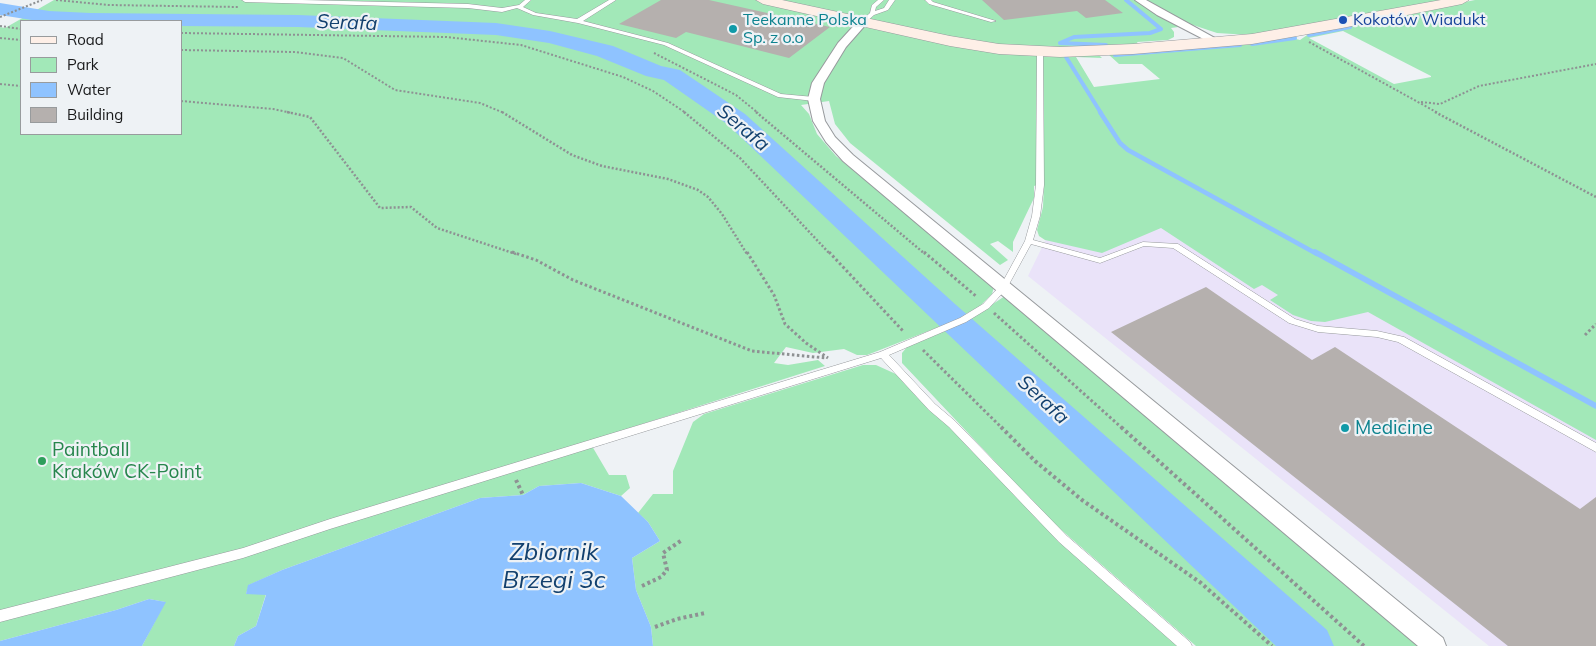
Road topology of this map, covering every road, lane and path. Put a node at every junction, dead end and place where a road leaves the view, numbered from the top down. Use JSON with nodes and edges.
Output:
{"nodes":[{"id":1,"x":42,"y":0,"type":"edge"},
{"id":2,"x":56,"y":0,"type":"edge"},
{"id":3,"x":245,"y":0,"type":"edge"},
{"id":4,"x":473,"y":0,"type":"edge"},
{"id":5,"x":528,"y":0,"type":"edge"},
{"id":6,"x":613,"y":0,"type":"edge"},
{"id":7,"x":762,"y":0,"type":"edge"},
{"id":8,"x":881,"y":0,"type":"edge"},
{"id":9,"x":892,"y":0,"type":"edge"},
{"id":10,"x":928,"y":0,"type":"edge"},
{"id":11,"x":1140,"y":0,"type":"edge"},
{"id":12,"x":1462,"y":0,"type":"edge"},
{"id":13,"x":468,"y":6,"type":"junction"},
{"id":14,"x":518,"y":7,"type":"junction"},
{"id":15,"x":241,"y":8,"type":"dead end"},
{"id":16,"x":1160,"y":13,"type":"junction"},
{"id":17,"x":0,"y":16,"type":"edge"},
{"id":18,"x":868,"y":18,"type":"junction"},
{"id":19,"x":578,"y":20,"type":"junction"},
{"id":20,"x":993,"y":21,"type":"dead end"},
{"id":21,"x":0,"y":26,"type":"edge"},
{"id":22,"x":20,"y":28,"type":"edge"},
{"id":23,"x":182,"y":33,"type":"edge"},
{"id":24,"x":1294,"y":33,"type":"junction"},
{"id":25,"x":0,"y":38,"type":"edge"},
{"id":26,"x":20,"y":40,"type":"edge"},
{"id":27,"x":1217,"y":42,"type":"junction"},
{"id":28,"x":1187,"y":45,"type":"junction"},
{"id":29,"x":182,"y":50,"type":"edge"},
{"id":30,"x":651,"y":52,"type":"dead end"},
{"id":31,"x":1040,"y":52,"type":"junction"},
{"id":32,"x":1596,"y":64,"type":"edge"},
{"id":33,"x":0,"y":84,"type":"edge"},
{"id":34,"x":20,"y":86,"type":"edge"},
{"id":35,"x":814,"y":99,"type":"junction"},
{"id":36,"x":182,"y":101,"type":"edge"},
{"id":37,"x":1415,"y":101,"type":"junction"},
{"id":38,"x":1596,"y":197,"type":"edge"},
{"id":39,"x":1029,"y":240,"type":"junction"},
{"id":40,"x":1004,"y":286,"type":"junction"},
{"id":41,"x":986,"y":306,"type":"junction"},
{"id":42,"x":1596,"y":324,"type":"edge"},
{"id":43,"x":1585,"y":335,"type":"dead end"},
{"id":44,"x":914,"y":341,"type":"junction"},
{"id":45,"x":883,"y":354,"type":"junction"},
{"id":46,"x":826,"y":358,"type":"junction"},
{"id":47,"x":840,"y":367,"type":"junction"},
{"id":48,"x":1596,"y":448,"type":"edge"},
{"id":49,"x":682,"y":540,"type":"dead end"},
{"id":50,"x":642,"y":586,"type":"dead end"},
{"id":51,"x":705,"y":613,"type":"dead end"},
{"id":52,"x":0,"y":616,"type":"edge"},
{"id":53,"x":655,"y":627,"type":"dead end"},
{"id":54,"x":1186,"y":646,"type":"edge"},
{"id":55,"x":1272,"y":646,"type":"edge"},
{"id":56,"x":1364,"y":646,"type":"edge"},
{"id":57,"x":1435,"y":646,"type":"edge"}],
"edges":[{"from":1,"to":17,"type":"path"},
{"from":2,"to":15,"type":"path"},
{"from":3,"to":13,"type":"lane"},
{"from":4,"to":13,"type":"lane"},
{"from":5,"to":14,"type":"lane"},
{"from":6,"to":19,"type":"lane"},
{"from":7,"to":18,"type":"street"},
{"from":8,"to":18,"type":"lane"},
{"from":9,"to":18,"type":"lane"},
{"from":10,"to":20,"type":"lane"},
{"from":11,"to":16,"type":"street"},
{"from":12,"to":24,"type":"street"},
{"from":13,"to":14,"type":"lane"},
{"from":14,"to":19,"type":"lane"},
{"from":16,"to":27,"type":"street"},
{"from":16,"to":28,"type":"street"},
{"from":18,"to":31,"type":"street"},
{"from":18,"to":35,"type":"street"},
{"from":19,"to":35,"type":"lane"},
{"from":21,"to":22,"type":"path"},
{"from":23,"to":44,"type":"path"},
{"from":24,"to":27,"type":"street"},
{"from":24,"to":37,"type":"path"},
{"from":25,"to":26,"type":"path"},
{"from":27,"to":28,"type":"street"},
{"from":28,"to":31,"type":"street"},
{"from":29,"to":46,"type":"path"},
{"from":30,"to":41,"type":"path"},
{"from":31,"to":39,"type":"lane"},
{"from":32,"to":37,"type":"path"},
{"from":33,"to":34,"type":"path"},
{"from":35,"to":40,"type":"street"},
{"from":36,"to":46,"type":"path"},
{"from":37,"to":38,"type":"path"},
{"from":39,"to":40,"type":"lane"},
{"from":39,"to":48,"type":"lane"},
{"from":40,"to":41,"type":"lane"},
{"from":40,"to":57,"type":"street"},
{"from":41,"to":44,"type":"lane"},
{"from":41,"to":56,"type":"path"},
{"from":42,"to":43,"type":"path"},
{"from":44,"to":45,"type":"lane"},
{"from":44,"to":55,"type":"path"},
{"from":45,"to":47,"type":"lane"},
{"from":45,"to":54,"type":"lane"},
{"from":46,"to":47,"type":"path"},
{"from":47,"to":52,"type":"lane"},
{"from":49,"to":50,"type":"path"},
{"from":51,"to":53,"type":"path"}]}
